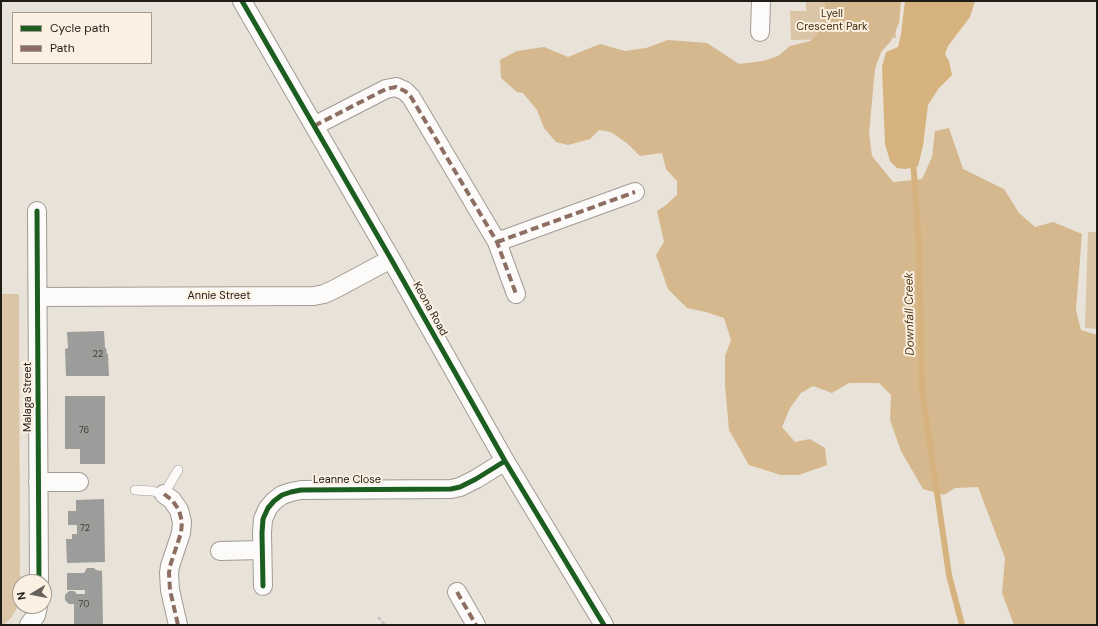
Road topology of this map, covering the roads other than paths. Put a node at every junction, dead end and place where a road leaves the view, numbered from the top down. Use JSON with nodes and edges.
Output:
{"nodes":[{"id":1,"x":242,"y":1,"type":"edge"},
{"id":2,"x":760,"y":1,"type":"edge"},
{"id":3,"x":760,"y":32,"type":"dead end"},
{"id":4,"x":314,"y":126,"type":"junction"},
{"id":5,"x":635,"y":192,"type":"dead end"},
{"id":6,"x":37,"y":211,"type":"dead end"},
{"id":7,"x":497,"y":242,"type":"junction"},
{"id":8,"x":391,"y":259,"type":"junction"},
{"id":9,"x":516,"y":294,"type":"dead end"},
{"id":10,"x":38,"y":297,"type":"junction"},
{"id":11,"x":505,"y":461,"type":"junction"},
{"id":12,"x":178,"y":470,"type":"dead end"},
{"id":13,"x":38,"y":482,"type":"junction"},
{"id":14,"x":79,"y":482,"type":"dead end"},
{"id":15,"x":135,"y":490,"type":"dead end"},
{"id":16,"x":164,"y":494,"type":"junction"},
{"id":17,"x":220,"y":550,"type":"dead end"},
{"id":18,"x":262,"y":550,"type":"junction"},
{"id":19,"x":39,"y":574,"type":"edge"},
{"id":20,"x":262,"y":586,"type":"dead end"},
{"id":21,"x":456,"y":592,"type":"dead end"},
{"id":22,"x":36,"y":614,"type":"edge"},
{"id":23,"x":29,"y":625,"type":"edge"},
{"id":24,"x":178,"y":625,"type":"edge"},
{"id":25,"x":476,"y":625,"type":"edge"},
{"id":26,"x":604,"y":625,"type":"edge"}],
"edges":[{"from":1,"to":4,"type":"street","name":"Keona Road"},
{"from":2,"to":3,"type":"street"},
{"from":4,"to":7,"type":"street"},
{"from":4,"to":8,"type":"street","name":"Keona Road"},
{"from":5,"to":7,"type":"street"},
{"from":6,"to":10,"type":"street","name":"Malaga Street"},
{"from":7,"to":9,"type":"street"},
{"from":8,"to":10,"type":"street","name":"Annie Street"},
{"from":8,"to":11,"type":"street","name":"Keona Road"},
{"from":10,"to":13,"type":"street","name":"Malaga Street"},
{"from":11,"to":18,"type":"street","name":"Leanne Close"},
{"from":11,"to":26,"type":"street","name":"Keona Road"},
{"from":12,"to":16,"type":"lane"},
{"from":13,"to":14,"type":"street"},
{"from":13,"to":19,"type":"street","name":"Malaga Street"},
{"from":15,"to":16,"type":"lane"},
{"from":16,"to":24,"type":"street"},
{"from":17,"to":18,"type":"street"},
{"from":18,"to":20,"type":"street","name":"Leanne Close"},
{"from":21,"to":25,"type":"street"},
{"from":22,"to":23,"type":"street"}]}
